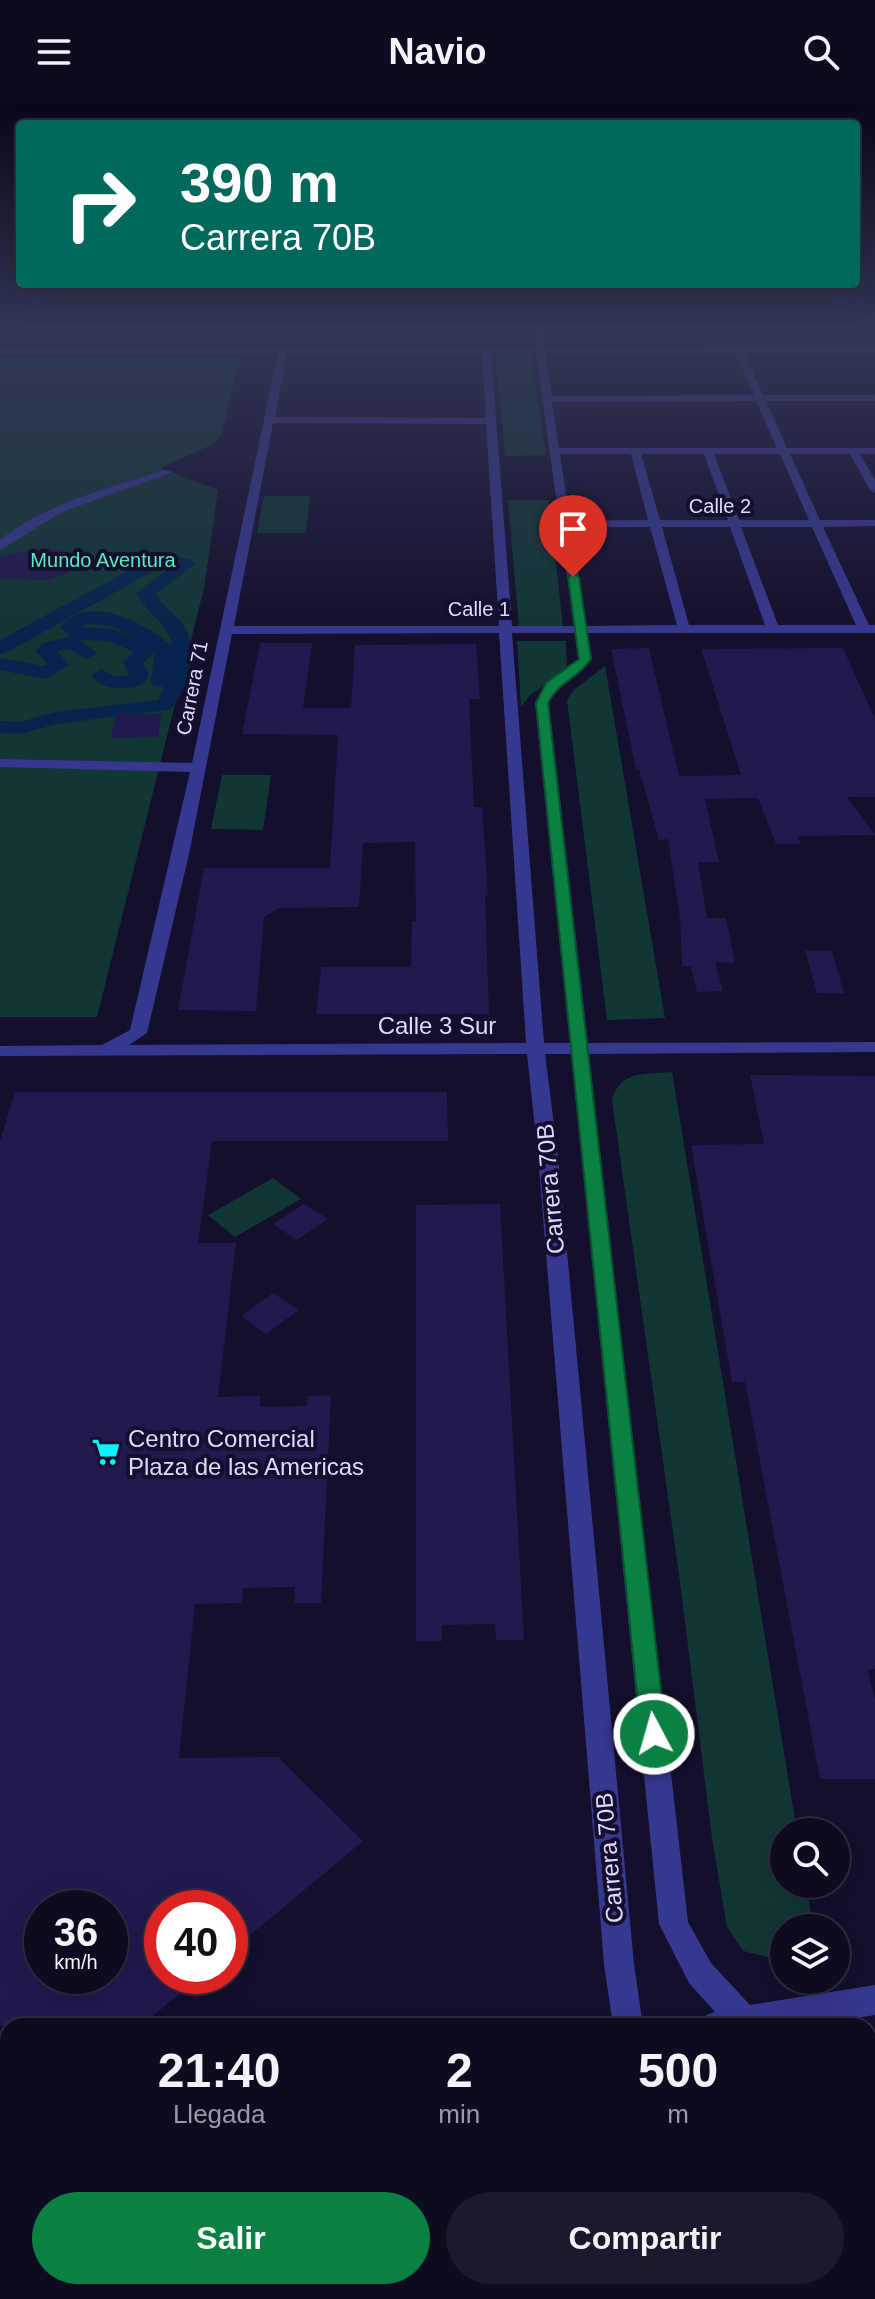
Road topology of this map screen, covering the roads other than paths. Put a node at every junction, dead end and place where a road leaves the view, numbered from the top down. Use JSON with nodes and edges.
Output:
{"nodes":[{"id":1,"x":266,"y":432,"type":"edge"},
{"id":2,"x":491,"y":432,"type":"edge"},
{"id":3,"x":553,"y":432,"type":"edge"},
{"id":4,"x":776,"y":432,"type":"edge"},
{"id":5,"x":555,"y":451,"type":"junction"},
{"id":6,"x":635,"y":451,"type":"junction"},
{"id":7,"x":708,"y":451,"type":"junction"},
{"id":8,"x":784,"y":451,"type":"junction"},
{"id":9,"x":853,"y":451,"type":"junction"},
{"id":10,"x":875,"y":451,"type":"edge"},
{"id":11,"x":168,"y":472,"type":"dead end"},
{"id":12,"x":875,"y":490,"type":"edge"},
{"id":13,"x":735,"y":523,"type":"junction"},
{"id":14,"x":816,"y":523,"type":"junction"},
{"id":15,"x":875,"y":523,"type":"edge"},
{"id":16,"x":565,"y":524,"type":"junction"},
{"id":17,"x":655,"y":524,"type":"junction"},
{"id":18,"x":0,"y":546,"type":"edge"},
{"id":19,"x":505,"y":629,"type":"junction"},
{"id":20,"x":581,"y":629,"type":"junction"},
{"id":21,"x":684,"y":629,"type":"junction"},
{"id":22,"x":773,"y":629,"type":"junction"},
{"id":23,"x":869,"y":629,"type":"edge"},
{"id":24,"x":226,"y":630,"type":"junction"},
{"id":25,"x":0,"y":763,"type":"edge"},
{"id":26,"x":199,"y":768,"type":"junction"},
{"id":27,"x":138,"y":1033,"type":"junction"},
{"id":28,"x":875,"y":1047,"type":"edge"},
{"id":29,"x":535,"y":1049,"type":"junction"},
{"id":30,"x":579,"y":1049,"type":"junction"},
{"id":31,"x":0,"y":1051,"type":"edge"},
{"id":32,"x":99,"y":1051,"type":"junction"},
{"id":33,"x":163,"y":1051,"type":"junction"},
{"id":34,"x":875,"y":2000,"type":"edge"},
{"id":35,"x":627,"y":2018,"type":"edge"},
{"id":36,"x":727,"y":2018,"type":"edge"},
{"id":37,"x":767,"y":2018,"type":"edge"}],
"edges":[{"from":1,"to":24,"type":"street","name":"Carrera 71"},
{"from":2,"to":19,"type":"street","name":"Carrera 70B"},
{"from":3,"to":5,"type":"street","name":"Carrera 70B"},
{"from":4,"to":8,"type":"street"},
{"from":5,"to":6,"type":"street"},
{"from":5,"to":16,"type":"street","name":"Carrera 70B"},
{"from":6,"to":7,"type":"street"},
{"from":6,"to":17,"type":"street"},
{"from":7,"to":8,"type":"street"},
{"from":7,"to":13,"type":"street"},
{"from":8,"to":9,"type":"street"},
{"from":8,"to":14,"type":"street"},
{"from":9,"to":10,"type":"street"},
{"from":9,"to":12,"type":"street"},
{"from":11,"to":18,"type":"street"},
{"from":13,"to":14,"type":"street","name":"Calle 2"},
{"from":13,"to":17,"type":"street","name":"Calle 2"},
{"from":13,"to":22,"type":"street"},
{"from":14,"to":15,"type":"street","name":"Calle 2"},
{"from":14,"to":23,"type":"street"},
{"from":16,"to":17,"type":"street","name":"Calle 2"},
{"from":16,"to":20,"type":"street","name":"Carrera 70B"},
{"from":17,"to":21,"type":"street"},
{"from":19,"to":20,"type":"street","name":"Calle 1"},
{"from":19,"to":24,"type":"street","name":"Calle 1"},
{"from":19,"to":29,"type":"street","name":"Carrera 70B"},
{"from":20,"to":21,"type":"street","name":"Calle 1"},
{"from":20,"to":30,"type":"street","name":"Carrera 70B"},
{"from":21,"to":22,"type":"street","name":"Calle 1"},
{"from":22,"to":23,"type":"street","name":"Calle 1"},
{"from":24,"to":26,"type":"street","name":"Carrera 71"},
{"from":25,"to":26,"type":"street"},
{"from":26,"to":27,"type":"street","name":"Carrera 71"},
{"from":27,"to":32,"type":"street"},
{"from":27,"to":33,"type":"street"},
{"from":28,"to":30,"type":"street","name":"Calle 3 Sur"},
{"from":29,"to":30,"type":"street","name":"Calle 3 Sur"},
{"from":29,"to":33,"type":"street","name":"Calle 3 Sur"},
{"from":29,"to":35,"type":"street","name":"Carrera 70B"},
{"from":30,"to":36,"type":"street","name":"Carrera 70B"},
{"from":31,"to":32,"type":"street","name":"Calle 3 Sur"},
{"from":32,"to":33,"type":"street","name":"Calle 3 Sur"},
{"from":34,"to":37,"type":"street"}]}
